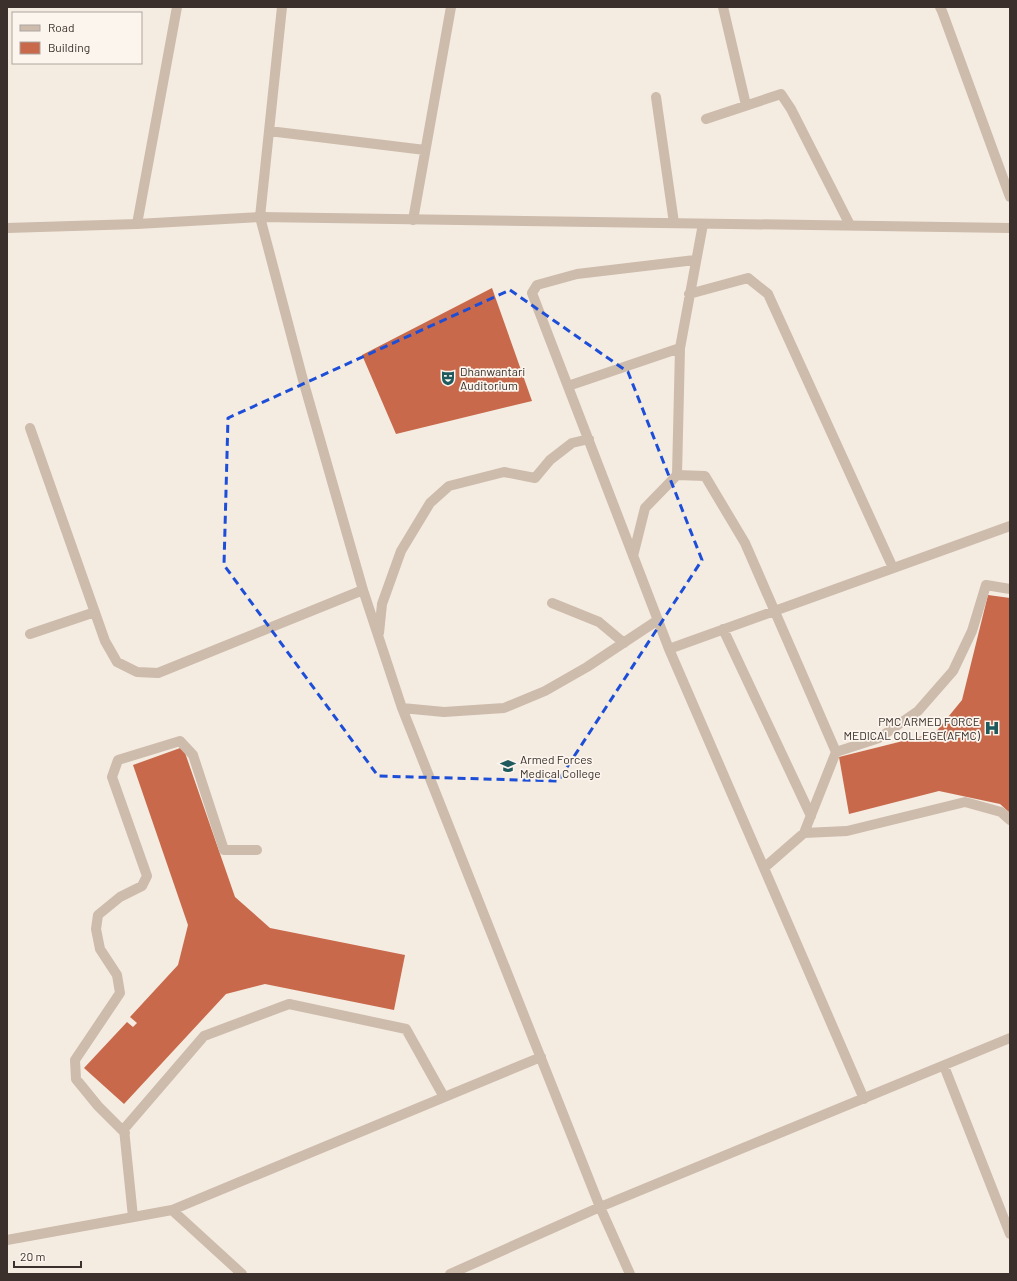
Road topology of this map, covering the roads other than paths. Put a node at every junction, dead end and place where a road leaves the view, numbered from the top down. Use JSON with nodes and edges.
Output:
{"nodes":[{"id":1,"x":177,"y":7,"type":"edge"},
{"id":2,"x":282,"y":7,"type":"edge"},
{"id":3,"x":451,"y":7,"type":"edge"},
{"id":4,"x":723,"y":7,"type":"edge"},
{"id":5,"x":940,"y":7,"type":"edge"},
{"id":6,"x":656,"y":97,"type":"dead end"},
{"id":7,"x":746,"y":105,"type":"junction"},
{"id":8,"x":706,"y":119,"type":"dead end"},
{"id":9,"x":269,"y":131,"type":"junction"},
{"id":10,"x":425,"y":150,"type":"junction"},
{"id":11,"x":1010,"y":196,"type":"edge"},
{"id":12,"x":260,"y":217,"type":"junction"},
{"id":13,"x":413,"y":220,"type":"junction"},
{"id":14,"x":674,"y":223,"type":"junction"},
{"id":15,"x":137,"y":224,"type":"junction"},
{"id":16,"x":703,"y":224,"type":"junction"},
{"id":17,"x":850,"y":225,"type":"junction"},
{"id":18,"x":7,"y":228,"type":"edge"},
{"id":19,"x":1010,"y":228,"type":"edge"},
{"id":20,"x":695,"y":260,"type":"junction"},
{"id":21,"x":689,"y":294,"type":"junction"},
{"id":22,"x":680,"y":348,"type":"junction"},
{"id":23,"x":568,"y":386,"type":"junction"},
{"id":24,"x":30,"y":428,"type":"dead end"},
{"id":25,"x":589,"y":440,"type":"junction"},
{"id":26,"x":678,"y":475,"type":"junction"},
{"id":27,"x":1010,"y":526,"type":"edge"},
{"id":28,"x":633,"y":556,"type":"junction"},
{"id":29,"x":893,"y":568,"type":"junction"},
{"id":30,"x":1010,"y":589,"type":"edge"},
{"id":31,"x":363,"y":590,"type":"junction"},
{"id":32,"x":552,"y":603,"type":"dead end"},
{"id":33,"x":775,"y":611,"type":"junction"},
{"id":34,"x":95,"y":612,"type":"junction"},
{"id":35,"x":658,"y":620,"type":"junction"},
{"id":36,"x":723,"y":629,"type":"junction"},
{"id":37,"x":30,"y":634,"type":"dead end"},
{"id":38,"x":378,"y":637,"type":"junction"},
{"id":39,"x":624,"y":643,"type":"junction"},
{"id":40,"x":669,"y":649,"type":"junction"},
{"id":41,"x":402,"y":708,"type":"junction"},
{"id":42,"x":836,"y":752,"type":"junction"},
{"id":43,"x":811,"y":816,"type":"junction"},
{"id":44,"x":1010,"y":820,"type":"edge"},
{"id":45,"x":804,"y":833,"type":"junction"},
{"id":46,"x":257,"y":850,"type":"dead end"},
{"id":47,"x":764,"y":868,"type":"junction"},
{"id":48,"x":1010,"y":1038,"type":"edge"},
{"id":49,"x":541,"y":1057,"type":"junction"},
{"id":50,"x":944,"y":1066,"type":"junction"},
{"id":51,"x":444,"y":1097,"type":"junction"},
{"id":52,"x":864,"y":1099,"type":"junction"},
{"id":53,"x":125,"y":1133,"type":"junction"},
{"id":54,"x":600,"y":1207,"type":"junction"},
{"id":55,"x":172,"y":1210,"type":"junction"},
{"id":56,"x":133,"y":1217,"type":"junction"},
{"id":57,"x":1010,"y":1234,"type":"edge"},
{"id":58,"x":7,"y":1240,"type":"edge"},
{"id":59,"x":242,"y":1274,"type":"edge"},
{"id":60,"x":450,"y":1274,"type":"edge"},
{"id":61,"x":630,"y":1274,"type":"edge"}],
"edges":[{"from":1,"to":15,"type":"street"},
{"from":2,"to":9,"type":"street"},
{"from":3,"to":10,"type":"street"},
{"from":4,"to":7,"type":"street"},
{"from":5,"to":11,"type":"street"},
{"from":6,"to":14,"type":"street"},
{"from":7,"to":8,"type":"street"},
{"from":7,"to":17,"type":"street"},
{"from":9,"to":10,"type":"street"},
{"from":9,"to":12,"type":"street"},
{"from":10,"to":13,"type":"street"},
{"from":12,"to":13,"type":"street"},
{"from":12,"to":15,"type":"street"},
{"from":12,"to":31,"type":"street"},
{"from":13,"to":14,"type":"street"},
{"from":14,"to":16,"type":"street"},
{"from":15,"to":18,"type":"street"},
{"from":16,"to":17,"type":"street"},
{"from":16,"to":20,"type":"street"},
{"from":17,"to":19,"type":"street"},
{"from":20,"to":21,"type":"street"},
{"from":20,"to":23,"type":"street"},
{"from":21,"to":22,"type":"street"},
{"from":21,"to":29,"type":"street"},
{"from":22,"to":23,"type":"street"},
{"from":22,"to":26,"type":"street"},
{"from":23,"to":25,"type":"street"},
{"from":24,"to":34,"type":"street"},
{"from":25,"to":28,"type":"street"},
{"from":25,"to":38,"type":"street"},
{"from":26,"to":28,"type":"street"},
{"from":26,"to":33,"type":"street"},
{"from":27,"to":29,"type":"street"},
{"from":28,"to":35,"type":"street"},
{"from":29,"to":33,"type":"street"},
{"from":30,"to":42,"type":"street"},
{"from":31,"to":34,"type":"street"},
{"from":31,"to":38,"type":"street"},
{"from":32,"to":39,"type":"street"},
{"from":33,"to":36,"type":"street"},
{"from":33,"to":42,"type":"street"},
{"from":34,"to":37,"type":"street"},
{"from":35,"to":39,"type":"street"},
{"from":35,"to":40,"type":"street"},
{"from":36,"to":40,"type":"street"},
{"from":36,"to":43,"type":"street"},
{"from":38,"to":41,"type":"street"},
{"from":39,"to":41,"type":"street"},
{"from":40,"to":47,"type":"street"},
{"from":41,"to":49,"type":"street"},
{"from":42,"to":43,"type":"street"},
{"from":43,"to":45,"type":"street"},
{"from":44,"to":45,"type":"street"},
{"from":45,"to":47,"type":"street"},
{"from":46,"to":53,"type":"street"},
{"from":47,"to":52,"type":"street"},
{"from":48,"to":50,"type":"street"},
{"from":49,"to":51,"type":"street"},
{"from":49,"to":54,"type":"street"},
{"from":50,"to":52,"type":"street"},
{"from":50,"to":57,"type":"street"},
{"from":51,"to":53,"type":"street"},
{"from":51,"to":55,"type":"street"},
{"from":52,"to":54,"type":"street"},
{"from":53,"to":56,"type":"street"},
{"from":54,"to":60,"type":"street"},
{"from":54,"to":61,"type":"street"},
{"from":55,"to":56,"type":"street"},
{"from":55,"to":59,"type":"street"},
{"from":56,"to":58,"type":"street"}]}
